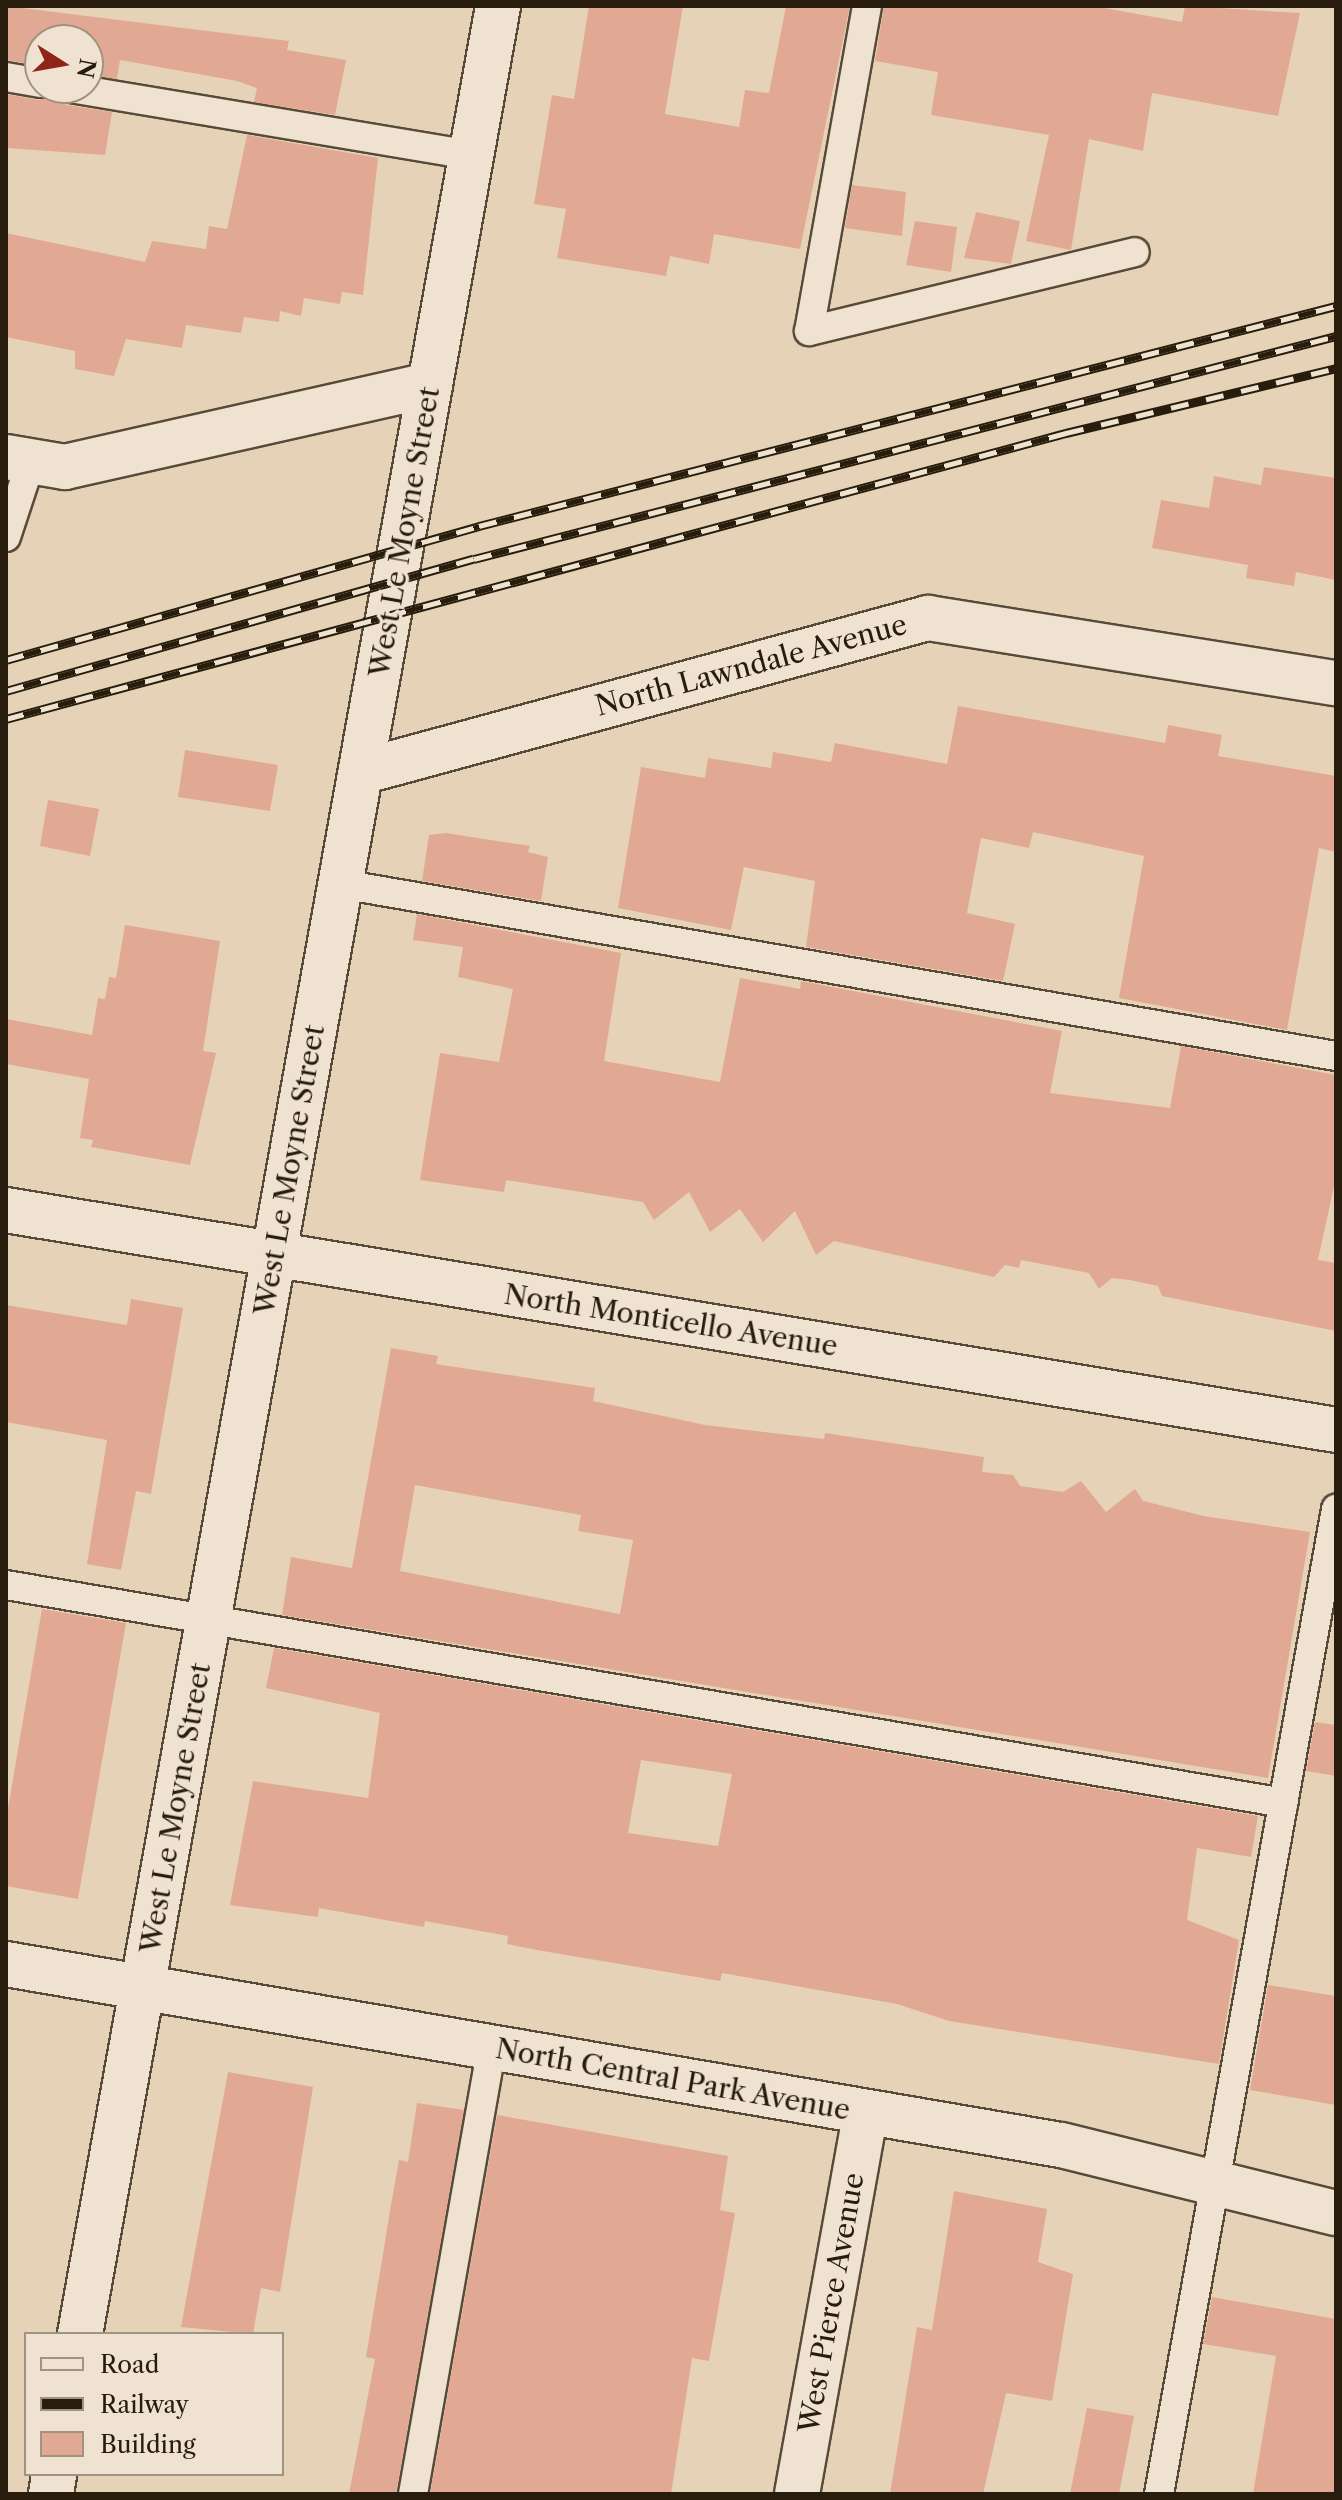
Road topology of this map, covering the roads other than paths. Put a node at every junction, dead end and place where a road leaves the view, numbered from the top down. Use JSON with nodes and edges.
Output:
{"nodes":[{"id":1,"x":498,"y":6,"type":"edge"},
{"id":2,"x":867,"y":6,"type":"edge"},
{"id":3,"x":104,"y":94,"type":"edge"},
{"id":4,"x":471,"y":155,"type":"junction"},
{"id":5,"x":1135,"y":252,"type":"dead end"},
{"id":6,"x":430,"y":385,"type":"junction"},
{"id":7,"x":18,"y":459,"type":"edge"},
{"id":8,"x":6,"y":537,"type":"edge"},
{"id":9,"x":1336,"y":683,"type":"edge"},
{"id":10,"x":361,"y":772,"type":"junction"},
{"id":11,"x":341,"y":884,"type":"junction"},
{"id":12,"x":1336,"y":1056,"type":"edge"},
{"id":13,"x":6,"y":1210,"type":"edge"},
{"id":14,"x":274,"y":1255,"type":"junction"},
{"id":15,"x":1336,"y":1430,"type":"edge"},
{"id":16,"x":1336,"y":1509,"type":"edge"},
{"id":17,"x":6,"y":1585,"type":"edge"},
{"id":18,"x":209,"y":1619,"type":"junction"},
{"id":19,"x":1284,"y":1803,"type":"junction"},
{"id":20,"x":6,"y":1964,"type":"edge"},
{"id":21,"x":143,"y":1988,"type":"junction"},
{"id":22,"x":492,"y":2048,"type":"junction"},
{"id":23,"x":866,"y":2112,"type":"junction"},
{"id":24,"x":1214,"y":2180,"type":"junction"},
{"id":25,"x":1336,"y":2213,"type":"edge"},
{"id":26,"x":80,"y":2332,"type":"edge"},
{"id":27,"x":413,"y":2494,"type":"edge"},
{"id":28,"x":797,"y":2494,"type":"edge"},
{"id":29,"x":1159,"y":2494,"type":"edge"}],
"edges":[{"from":1,"to":4,"type":"street","name":"West Le Moyne Street"},
{"from":2,"to":5,"type":"lane"},
{"from":3,"to":4,"type":"lane"},
{"from":4,"to":6,"type":"street","name":"West Le Moyne Street"},
{"from":6,"to":7,"type":"street"},
{"from":6,"to":10,"type":"street","name":"West Le Moyne Street"},
{"from":7,"to":8,"type":"lane"},
{"from":9,"to":10,"type":"street","name":"North Lawndale Avenue"},
{"from":10,"to":11,"type":"street","name":"West Le Moyne Street"},
{"from":11,"to":12,"type":"lane"},
{"from":11,"to":14,"type":"street","name":"West Le Moyne Street"},
{"from":13,"to":14,"type":"street","name":"North Monticello Avenue"},
{"from":14,"to":15,"type":"street","name":"North Monticello Avenue"},
{"from":14,"to":18,"type":"street","name":"West Le Moyne Street"},
{"from":16,"to":19,"type":"lane"},
{"from":17,"to":18,"type":"lane"},
{"from":18,"to":19,"type":"lane"},
{"from":18,"to":21,"type":"street","name":"West Le Moyne Street"},
{"from":19,"to":24,"type":"lane"},
{"from":20,"to":21,"type":"street","name":"North Central Park Avenue"},
{"from":21,"to":22,"type":"street","name":"North Central Park Avenue"},
{"from":21,"to":26,"type":"street","name":"West Le Moyne Street"},
{"from":22,"to":23,"type":"street","name":"North Central Park Avenue"},
{"from":22,"to":27,"type":"lane"},
{"from":23,"to":24,"type":"street","name":"North Central Park Avenue"},
{"from":23,"to":28,"type":"street","name":"West Pierce Avenue"},
{"from":24,"to":25,"type":"street","name":"North Central Park Avenue"},
{"from":24,"to":29,"type":"lane"}]}
